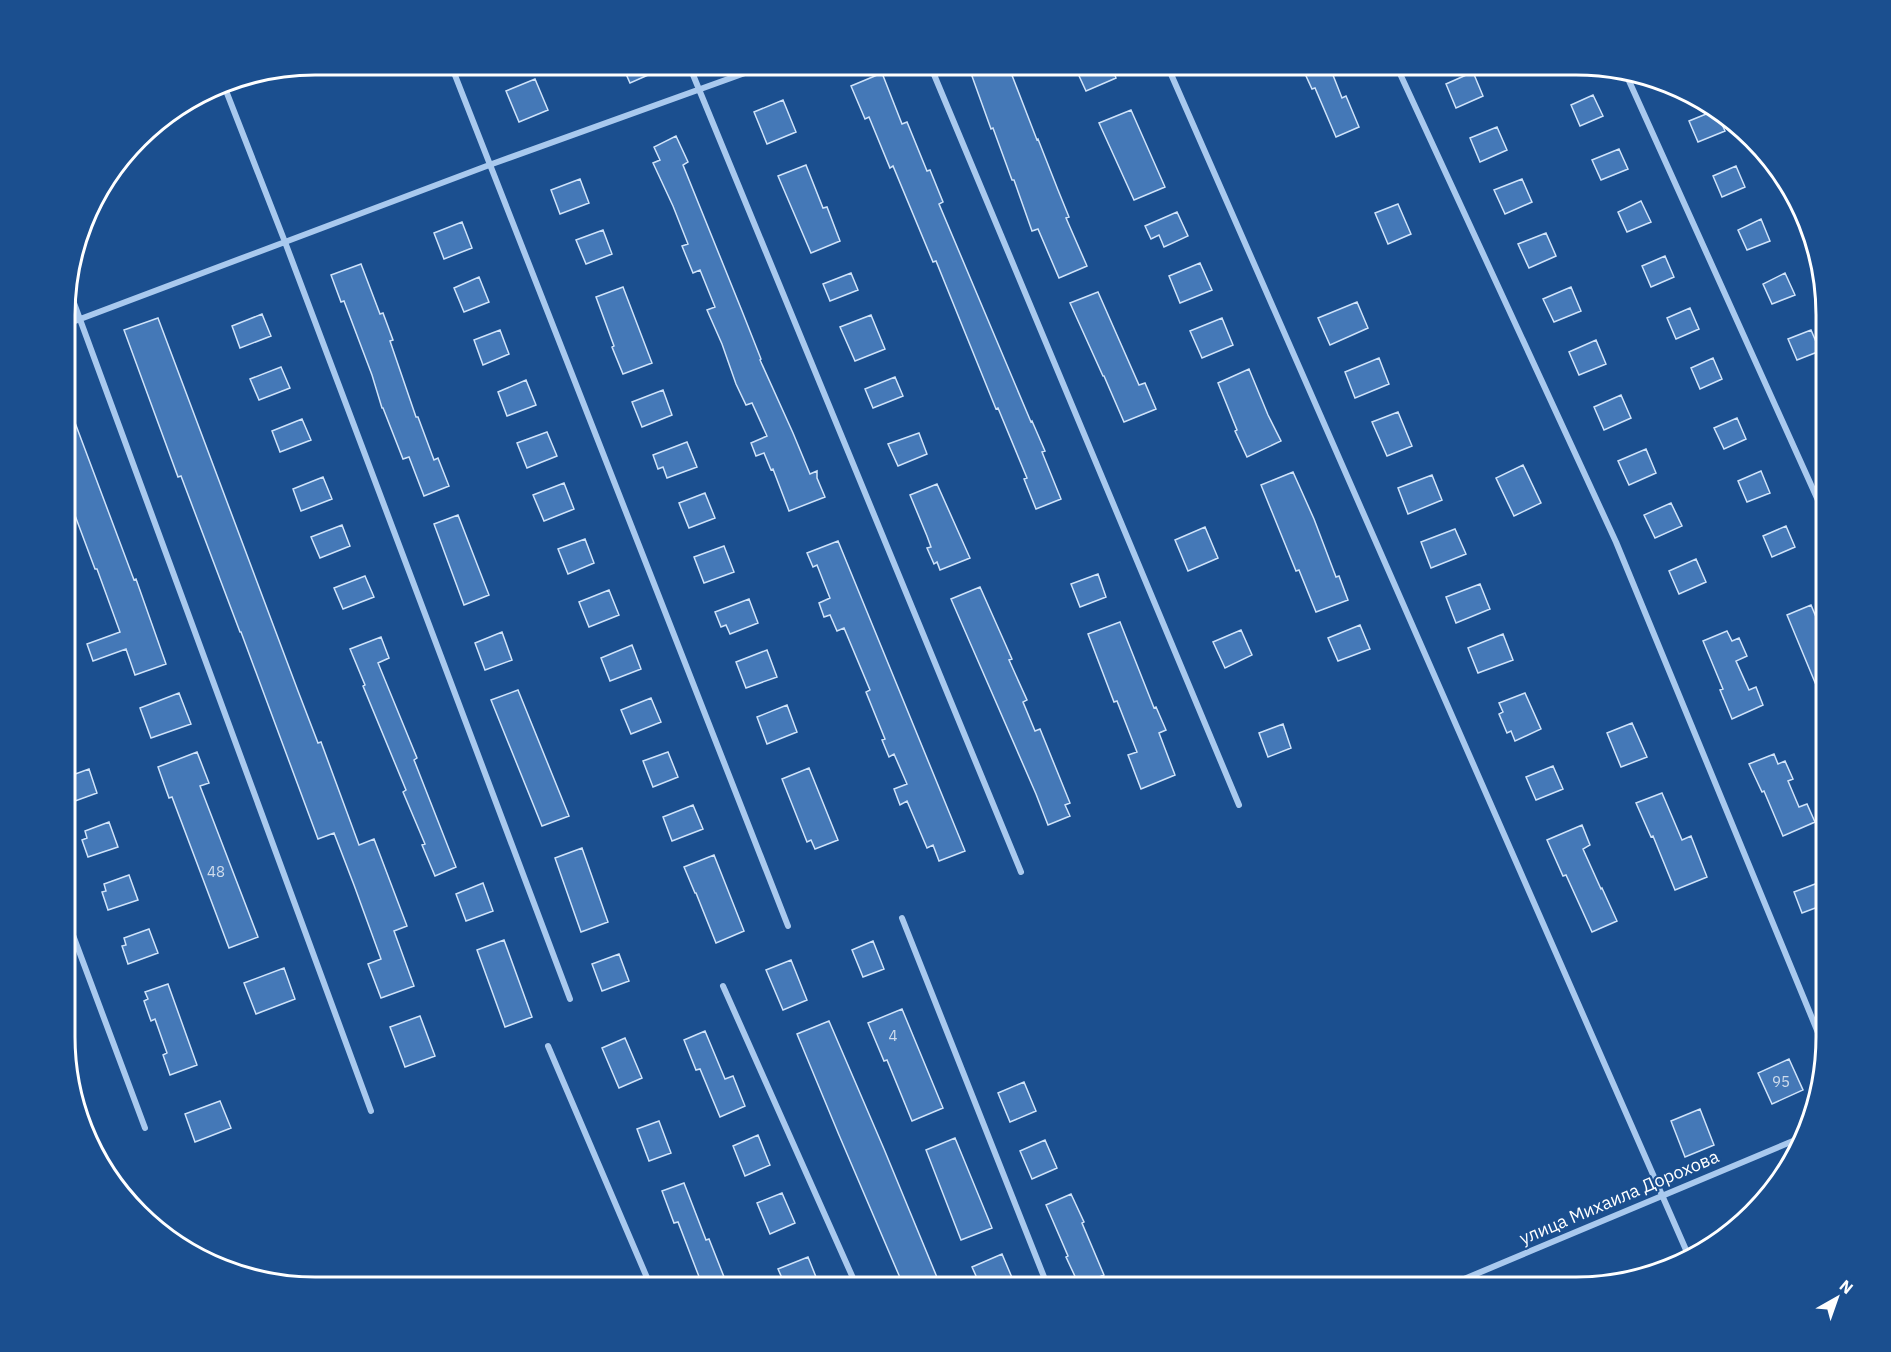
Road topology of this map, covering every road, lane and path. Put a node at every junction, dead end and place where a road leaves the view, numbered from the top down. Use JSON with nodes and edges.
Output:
{"nodes":[{"id":1,"x":456,"y":75,"type":"edge"},
{"id":2,"x":693,"y":75,"type":"edge"},
{"id":3,"x":737,"y":75,"type":"edge"},
{"id":4,"x":934,"y":75,"type":"edge"},
{"id":5,"x":1171,"y":75,"type":"edge"},
{"id":6,"x":1401,"y":75,"type":"edge"},
{"id":7,"x":1629,"y":81,"type":"edge"},
{"id":8,"x":699,"y":88,"type":"junction"},
{"id":9,"x":227,"y":92,"type":"edge"},
{"id":10,"x":492,"y":164,"type":"junction"},
{"id":11,"x":285,"y":242,"type":"junction"},
{"id":12,"x":76,"y":307,"type":"edge"},
{"id":13,"x":80,"y":319,"type":"junction"},
{"id":14,"x":75,"y":321,"type":"edge"},
{"id":15,"x":1816,"y":496,"type":"edge"},
{"id":16,"x":1239,"y":805,"type":"dead end"},
{"id":17,"x":1021,"y":872,"type":"dead end"},
{"id":18,"x":902,"y":918,"type":"dead end"},
{"id":19,"x":788,"y":926,"type":"dead end"},
{"id":20,"x":75,"y":940,"type":"edge"},
{"id":21,"x":723,"y":986,"type":"dead end"},
{"id":22,"x":570,"y":999,"type":"dead end"},
{"id":23,"x":1816,"y":1028,"type":"edge"},
{"id":24,"x":548,"y":1046,"type":"dead end"},
{"id":25,"x":371,"y":1112,"type":"dead end"},
{"id":26,"x":145,"y":1128,"type":"dead end"},
{"id":27,"x":1792,"y":1141,"type":"edge"},
{"id":28,"x":1662,"y":1195,"type":"junction"},
{"id":29,"x":1686,"y":1250,"type":"edge"},
{"id":30,"x":647,"y":1277,"type":"edge"},
{"id":31,"x":853,"y":1277,"type":"edge"},
{"id":32,"x":1044,"y":1277,"type":"edge"},
{"id":33,"x":1470,"y":1277,"type":"edge"}],
"edges":[{"from":1,"to":10,"type":"street"},
{"from":2,"to":8,"type":"street"},
{"from":3,"to":8,"type":"street"},
{"from":4,"to":16,"type":"street"},
{"from":5,"to":28,"type":"street"},
{"from":6,"to":23,"type":"street"},
{"from":7,"to":15,"type":"street"},
{"from":8,"to":10,"type":"street"},
{"from":8,"to":17,"type":"street"},
{"from":9,"to":11,"type":"street"},
{"from":10,"to":11,"type":"street"},
{"from":10,"to":19,"type":"street"},
{"from":11,"to":13,"type":"street"},
{"from":11,"to":22,"type":"street"},
{"from":12,"to":13,"type":"street"},
{"from":13,"to":14,"type":"street"},
{"from":13,"to":25,"type":"street"},
{"from":18,"to":32,"type":"street"},
{"from":20,"to":26,"type":"street"},
{"from":21,"to":31,"type":"street"},
{"from":24,"to":30,"type":"street"},
{"from":27,"to":28,"type":"street","name":"улица Михаила Дорохова"},
{"from":28,"to":29,"type":"street"},
{"from":28,"to":33,"type":"street","name":"улица Михаила Дорохова"}]}
